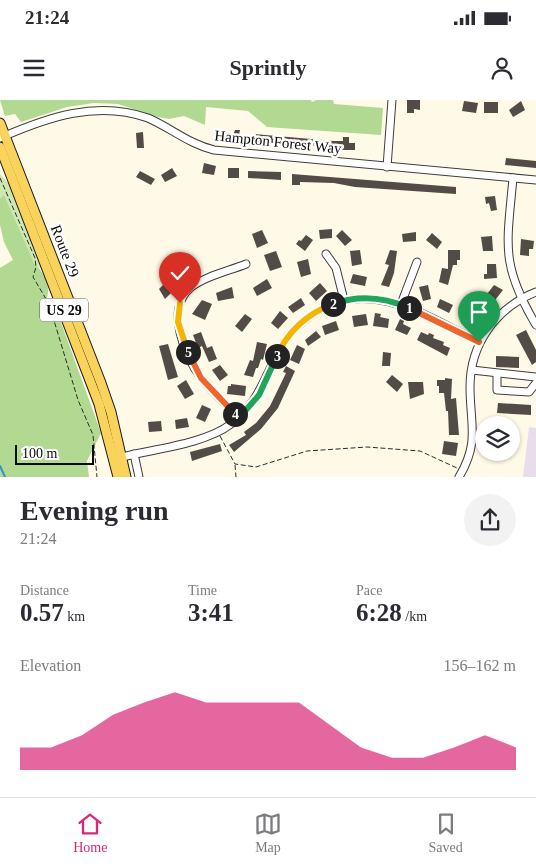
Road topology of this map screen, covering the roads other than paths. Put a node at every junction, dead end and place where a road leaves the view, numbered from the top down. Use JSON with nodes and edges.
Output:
{"nodes":[{"id":1,"x":392,"y":100,"type":"edge"},
{"id":2,"x":0,"y":123,"type":"edge"},
{"id":3,"x":3,"y":137,"type":"edge"},
{"id":4,"x":0,"y":147,"type":"edge"},
{"id":5,"x":386,"y":166,"type":"junction"},
{"id":6,"x":513,"y":178,"type":"junction"},
{"id":7,"x":536,"y":180,"type":"edge"},
{"id":8,"x":326,"y":254,"type":"dead end"},
{"id":9,"x":417,"y":262,"type":"dead end"},
{"id":10,"x":246,"y":264,"type":"dead end"},
{"id":11,"x":536,"y":292,"type":"edge"},
{"id":12,"x":520,"y":299,"type":"junction"},
{"id":13,"x":344,"y":300,"type":"junction"},
{"id":14,"x":401,"y":304,"type":"junction"},
{"id":15,"x":536,"y":325,"type":"edge"},
{"id":16,"x":479,"y":342,"type":"junction"},
{"id":17,"x":472,"y":370,"type":"junction"},
{"id":18,"x":498,"y":374,"type":"junction"},
{"id":19,"x":536,"y":377,"type":"edge"},
{"id":20,"x":536,"y":383,"type":"edge"},
{"id":21,"x":239,"y":418,"type":"junction"},
{"id":22,"x":134,"y":454,"type":"junction"},
{"id":23,"x":122,"y":457,"type":"junction"},
{"id":24,"x":461,"y":474,"type":"edge"},
{"id":25,"x":118,"y":477,"type":"edge"},
{"id":26,"x":126,"y":477,"type":"edge"},
{"id":27,"x":139,"y":477,"type":"edge"}],
"edges":[{"from":1,"to":5,"type":"street"},
{"from":2,"to":3,"type":"main road","name":"Route 29","number":"US 29"},
{"from":3,"to":5,"type":"street","name":"Hampton Forest Way"},
{"from":3,"to":23,"type":"main road","name":"Route 29","number":"US 29"},
{"from":4,"to":25,"type":"main road","name":"Route 29","number":"US 29"},
{"from":5,"to":6,"type":"street","name":"Hampton Forest Way"},
{"from":6,"to":7,"type":"street","name":"Hampton Forest Way"},
{"from":6,"to":12,"type":"street"},
{"from":8,"to":13,"type":"street"},
{"from":9,"to":14,"type":"street"},
{"from":10,"to":21,"type":"street"},
{"from":11,"to":12,"type":"street"},
{"from":12,"to":15,"type":"street"},
{"from":12,"to":16,"type":"street"},
{"from":13,"to":14,"type":"street"},
{"from":13,"to":21,"type":"street"},
{"from":14,"to":16,"type":"street"},
{"from":16,"to":17,"type":"street"},
{"from":17,"to":18,"type":"street"},
{"from":17,"to":24,"type":"street"},
{"from":18,"to":19,"type":"street"},
{"from":18,"to":20,"type":"street"},
{"from":21,"to":22,"type":"street"},
{"from":22,"to":23,"type":"street"},
{"from":22,"to":27,"type":"street"},
{"from":23,"to":26,"type":"main road","name":"Route 29","number":"US 29"}]}
